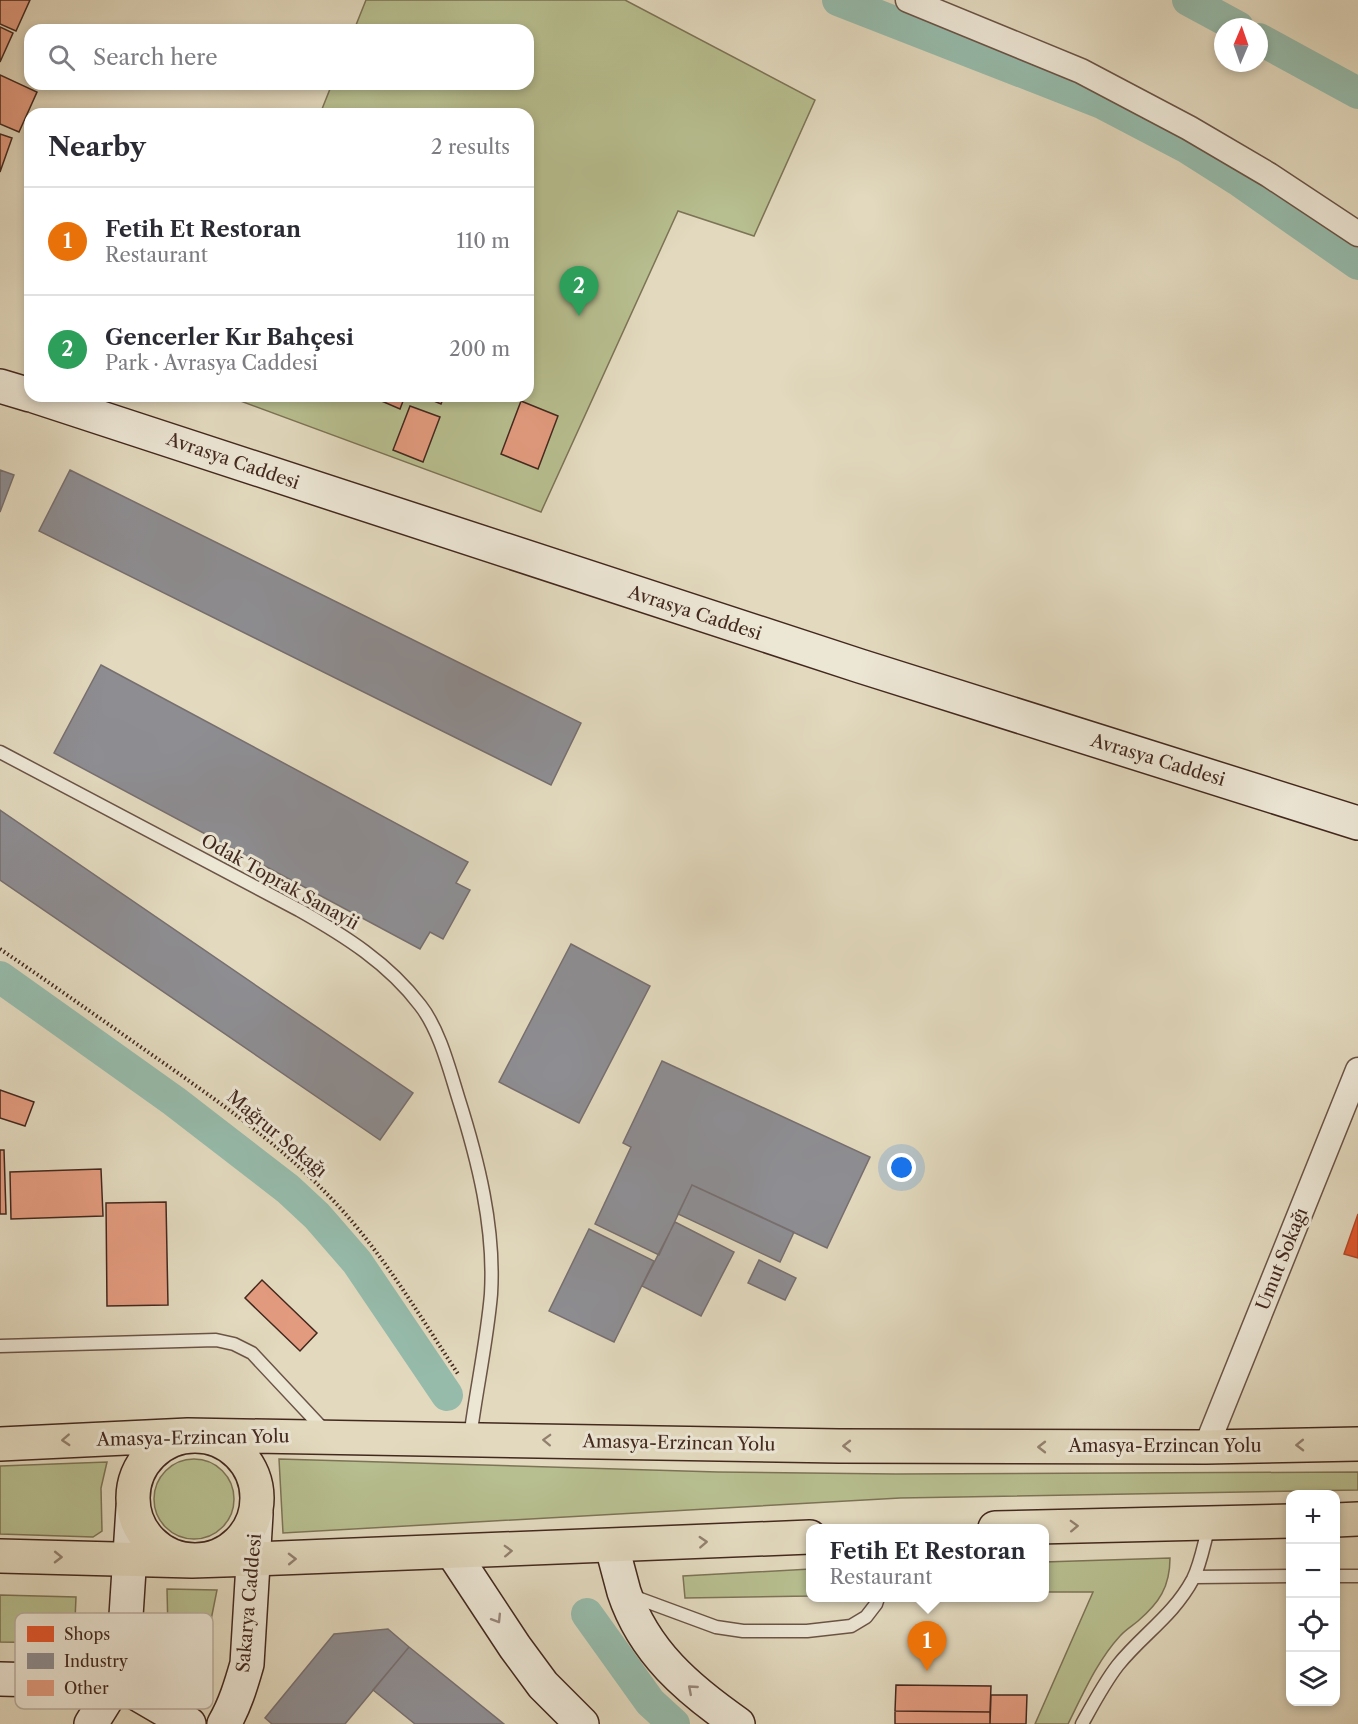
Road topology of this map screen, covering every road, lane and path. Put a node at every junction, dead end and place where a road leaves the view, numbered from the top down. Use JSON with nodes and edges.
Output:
{"nodes":[{"id":1,"x":908,"y":0,"type":"edge"},
{"id":2,"x":1358,"y":234,"type":"edge"},
{"id":3,"x":0,"y":386,"type":"edge"},
{"id":4,"x":24,"y":393,"type":"edge"},
{"id":5,"x":53,"y":402,"type":"edge"},
{"id":6,"x":0,"y":752,"type":"edge"},
{"id":7,"x":1358,"y":823,"type":"edge"},
{"id":8,"x":0,"y":949,"type":"edge"},
{"id":9,"x":1358,"y":1070,"type":"edge"},
{"id":10,"x":0,"y":1346,"type":"edge"},
{"id":11,"x":475,"y":1401,"type":"junction"},
{"id":12,"x":188,"y":1435,"type":"junction"},
{"id":13,"x":330,"y":1437,"type":"junction"},
{"id":14,"x":470,"y":1438,"type":"junction"},
{"id":15,"x":0,"y":1444,"type":"edge"},
{"id":16,"x":1358,"y":1444,"type":"edge"},
{"id":17,"x":1206,"y":1447,"type":"junction"},
{"id":18,"x":133,"y":1508,"type":"junction"},
{"id":19,"x":256,"y":1514,"type":"junction"},
{"id":20,"x":1358,"y":1519,"type":"edge"},
{"id":21,"x":1340,"y":1520,"type":"edge"},
{"id":22,"x":1286,"y":1521,"type":"edge"},
{"id":23,"x":1210,"y":1523,"type":"junction"},
{"id":24,"x":1049,"y":1527,"type":"edge"},
{"id":25,"x":806,"y":1537,"type":"edge"},
{"id":26,"x":612,"y":1547,"type":"junction"},
{"id":27,"x":453,"y":1553,"type":"junction"},
{"id":28,"x":0,"y":1556,"type":"edge"},
{"id":29,"x":130,"y":1559,"type":"junction"},
{"id":30,"x":254,"y":1559,"type":"junction"},
{"id":31,"x":192,"y":1561,"type":"junction"},
{"id":32,"x":1286,"y":1576,"type":"edge"},
{"id":33,"x":1340,"y":1576,"type":"edge"},
{"id":34,"x":1358,"y":1576,"type":"edge"},
{"id":35,"x":1194,"y":1577,"type":"junction"},
{"id":36,"x":625,"y":1593,"type":"junction"},
{"id":37,"x":877,"y":1602,"type":"edge"},
{"id":38,"x":126,"y":1613,"type":"edge"},
{"id":39,"x":0,"y":1679,"type":"edge"},
{"id":40,"x":15,"y":1679,"type":"edge"},
{"id":41,"x":100,"y":1709,"type":"edge"},
{"id":42,"x":163,"y":1709,"type":"edge"},
{"id":43,"x":91,"y":1724,"type":"edge"},
{"id":44,"x":189,"y":1724,"type":"edge"},
{"id":45,"x":224,"y":1724,"type":"edge"},
{"id":46,"x":582,"y":1724,"type":"edge"},
{"id":47,"x":738,"y":1724,"type":"edge"},
{"id":48,"x":1082,"y":1724,"type":"edge"}],
"edges":[{"from":1,"to":2,"type":"street"},
{"from":3,"to":4,"type":"street","name":"Avrasya Caddesi"},
{"from":5,"to":7,"type":"street","name":"Avrasya Caddesi"},
{"from":6,"to":11,"type":"lane","name":"Odak Toprak Sanayii"},
{"from":8,"to":11,"type":"path","name":"Mağrur Sokağı"},
{"from":9,"to":17,"type":"street","name":"Umut Sokağı"},
{"from":10,"to":13,"type":"lane"},
{"from":11,"to":14,"type":"lane","name":"Odak Toprak Sanayii"},
{"from":12,"to":13,"type":"highway","name":"Amasya-Erzincan Yolu"},
{"from":12,"to":15,"type":"highway","name":"Amasya-Erzincan Yolu","one_way":true},
{"from":12,"to":18,"type":"highway"},
{"from":12,"to":19,"type":"highway"},
{"from":13,"to":14,"type":"highway","name":"Amasya-Erzincan Yolu"},
{"from":17,"to":14,"type":"highway","name":"Amasya-Erzincan Yolu","one_way":true},
{"from":16,"to":17,"type":"highway","name":"Amasya-Erzincan Yolu","one_way":true},
{"from":18,"to":29,"type":"street"},
{"from":18,"to":31,"type":"highway"},
{"from":19,"to":30,"type":"street","name":"Sakarya Caddesi"},
{"from":19,"to":31,"type":"highway"},
{"from":20,"to":21,"type":"highway"},
{"from":22,"to":23,"type":"highway"},
{"from":24,"to":23,"type":"highway","one_way":true},
{"from":23,"to":35,"type":"lane"},
{"from":26,"to":25,"type":"highway","one_way":true},
{"from":27,"to":26,"type":"highway","one_way":true},
{"from":26,"to":36,"type":"street"},
{"from":30,"to":27,"type":"highway","one_way":true},
{"from":27,"to":46,"type":"street","one_way":true},
{"from":28,"to":29,"type":"highway","one_way":true},
{"from":29,"to":31,"type":"highway"},
{"from":29,"to":38,"type":"street"},
{"from":30,"to":31,"type":"highway"},
{"from":30,"to":45,"type":"street","name":"Sakarya Caddesi"},
{"from":32,"to":35,"type":"lane"},
{"from":33,"to":34,"type":"lane"},
{"from":35,"to":48,"type":"lane"},
{"from":36,"to":37,"type":"lane"},
{"from":47,"to":36,"type":"street","one_way":true},
{"from":39,"to":40,"type":"street"},
{"from":41,"to":43,"type":"street"},
{"from":42,"to":44,"type":"street"}]}
